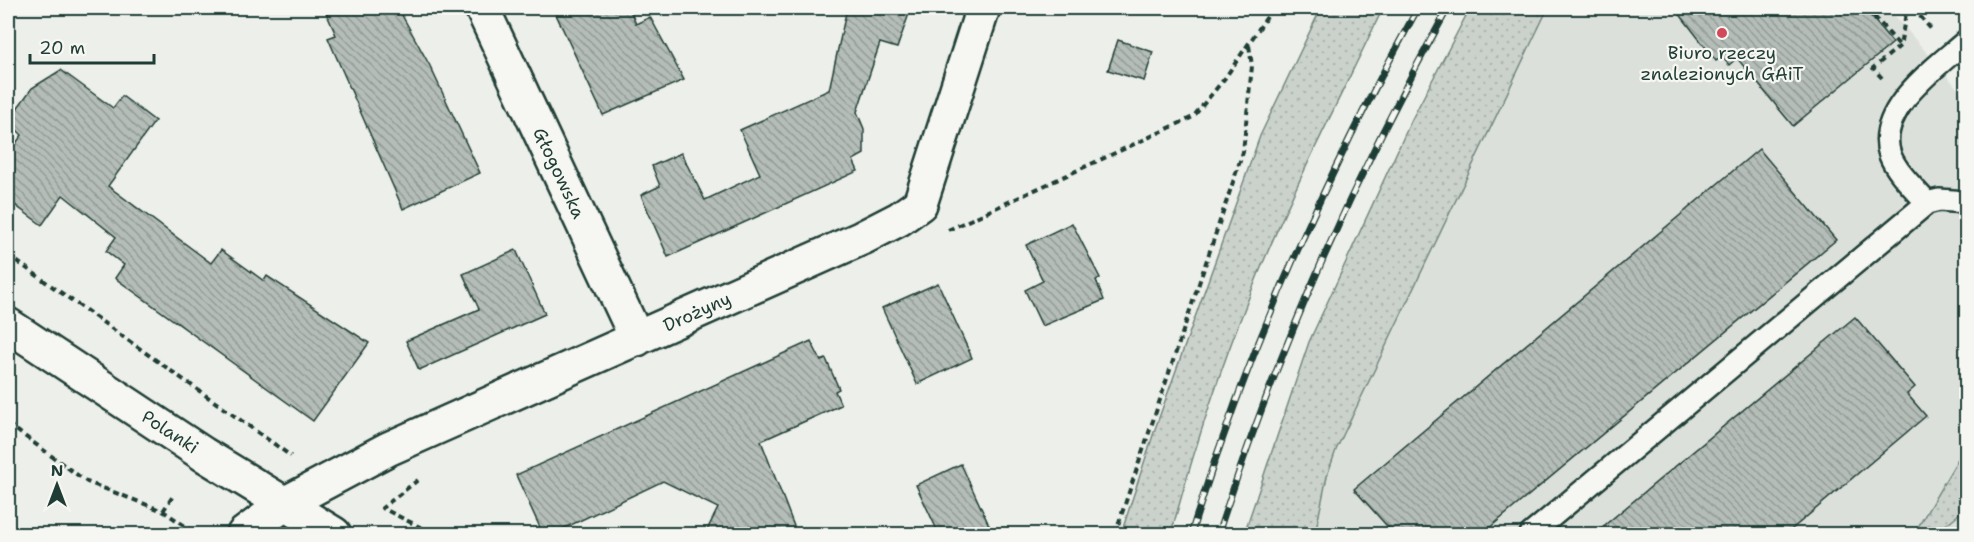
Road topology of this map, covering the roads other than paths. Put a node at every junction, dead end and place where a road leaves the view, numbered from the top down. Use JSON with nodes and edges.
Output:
{"nodes":[{"id":1,"x":482,"y":8,"type":"edge"},
{"id":2,"x":983,"y":8,"type":"edge"},
{"id":3,"x":1966,"y":41,"type":"edge"},
{"id":4,"x":1966,"y":202,"type":"edge"},
{"id":5,"x":1927,"y":203,"type":"junction"},
{"id":6,"x":8,"y":325,"type":"edge"},
{"id":7,"x":637,"y":339,"type":"junction"},
{"id":8,"x":284,"y":504,"type":"junction"},
{"id":9,"x":244,"y":534,"type":"edge"},
{"id":10,"x":334,"y":534,"type":"edge"},
{"id":11,"x":1531,"y":534,"type":"edge"}],
"edges":[{"from":1,"to":7,"type":"street","name":"Głogowska"},
{"from":2,"to":7,"type":"street","name":"Drożyny"},
{"from":3,"to":5,"type":"lane"},
{"from":4,"to":5,"type":"lane"},
{"from":5,"to":11,"type":"lane"},
{"from":6,"to":8,"type":"street","name":"Polanki"},
{"from":7,"to":8,"type":"street","name":"Drożyny"},
{"from":8,"to":9,"type":"street","name":"Drożyny"},
{"from":8,"to":10,"type":"street","name":"Polanki"}]}
